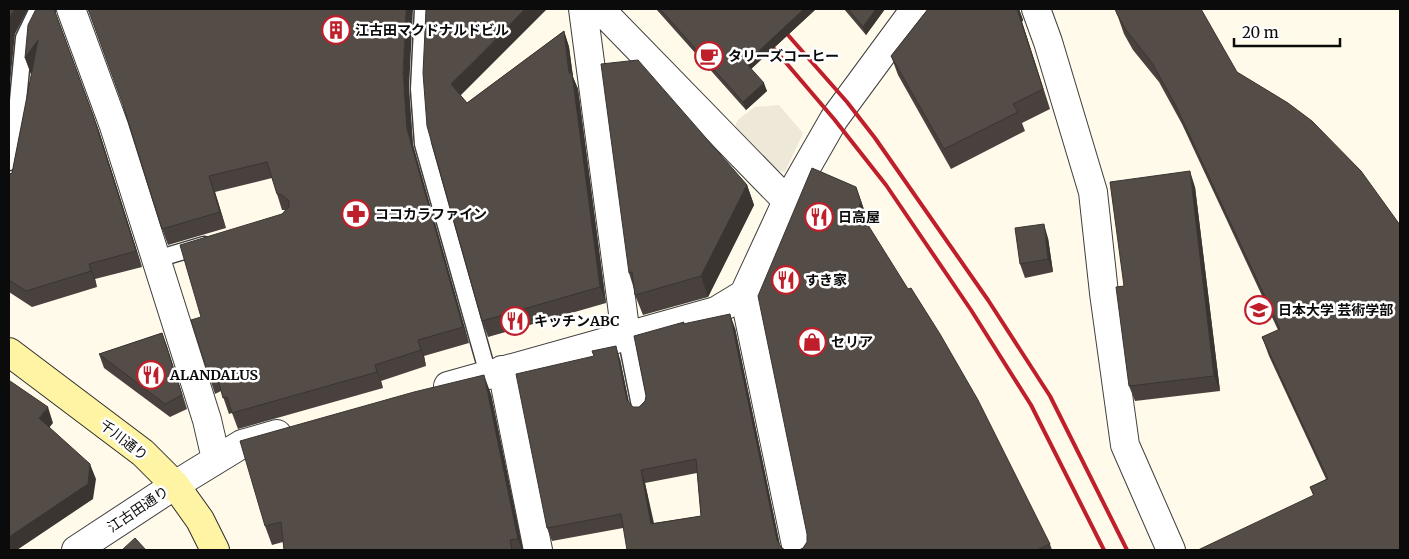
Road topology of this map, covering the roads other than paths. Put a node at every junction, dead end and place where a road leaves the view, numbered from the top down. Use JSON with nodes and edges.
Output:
{"nodes":[{"id":1,"x":38,"y":9,"type":"edge"},
{"id":2,"x":71,"y":9,"type":"edge"},
{"id":3,"x":423,"y":9,"type":"edge"},
{"id":4,"x":583,"y":9,"type":"edge"},
{"id":5,"x":600,"y":9,"type":"edge"},
{"id":6,"x":914,"y":9,"type":"edge"},
{"id":7,"x":1036,"y":9,"type":"edge"},
{"id":8,"x":9,"y":162,"type":"edge"},
{"id":9,"x":787,"y":201,"type":"junction"},
{"id":10,"x":221,"y":240,"type":"edge"},
{"id":11,"x":157,"y":259,"type":"junction"},
{"id":12,"x":744,"y":294,"type":"junction"},
{"id":13,"x":626,"y":336,"type":"junction"},
{"id":14,"x":9,"y":352,"type":"edge"},
{"id":15,"x":495,"y":372,"type":"junction"},
{"id":16,"x":422,"y":393,"type":"edge"},
{"id":17,"x":641,"y":411,"type":"edge"},
{"id":18,"x":299,"y":428,"type":"edge"},
{"id":19,"x":216,"y":459,"type":"junction"},
{"id":20,"x":175,"y":485,"type":"junction"},
{"id":21,"x":76,"y":550,"type":"edge"},
{"id":22,"x":215,"y":550,"type":"edge"},
{"id":23,"x":538,"y":550,"type":"edge"},
{"id":24,"x":797,"y":550,"type":"edge"},
{"id":25,"x":1171,"y":550,"type":"edge"}],
"edges":[{"from":1,"to":8,"type":"lane"},
{"from":2,"to":11,"type":"street"},
{"from":3,"to":15,"type":"lane"},
{"from":4,"to":13,"type":"street"},
{"from":5,"to":9,"type":"street"},
{"from":6,"to":9,"type":"street"},
{"from":7,"to":25,"type":"street"},
{"from":9,"to":12,"type":"street"},
{"from":10,"to":11,"type":"lane"},
{"from":11,"to":19,"type":"street"},
{"from":12,"to":13,"type":"street"},
{"from":12,"to":24,"type":"street"},
{"from":13,"to":15,"type":"street"},
{"from":13,"to":17,"type":"lane"},
{"from":14,"to":20,"type":"main road","name":"千川通り"},
{"from":15,"to":16,"type":"street"},
{"from":15,"to":23,"type":"street"},
{"from":18,"to":19,"type":"street","name":"江古田通り"},
{"from":19,"to":20,"type":"street","name":"江古田通り"},
{"from":20,"to":21,"type":"street","name":"江古田通り"},
{"from":20,"to":22,"type":"main road","name":"千川通り"}]}
